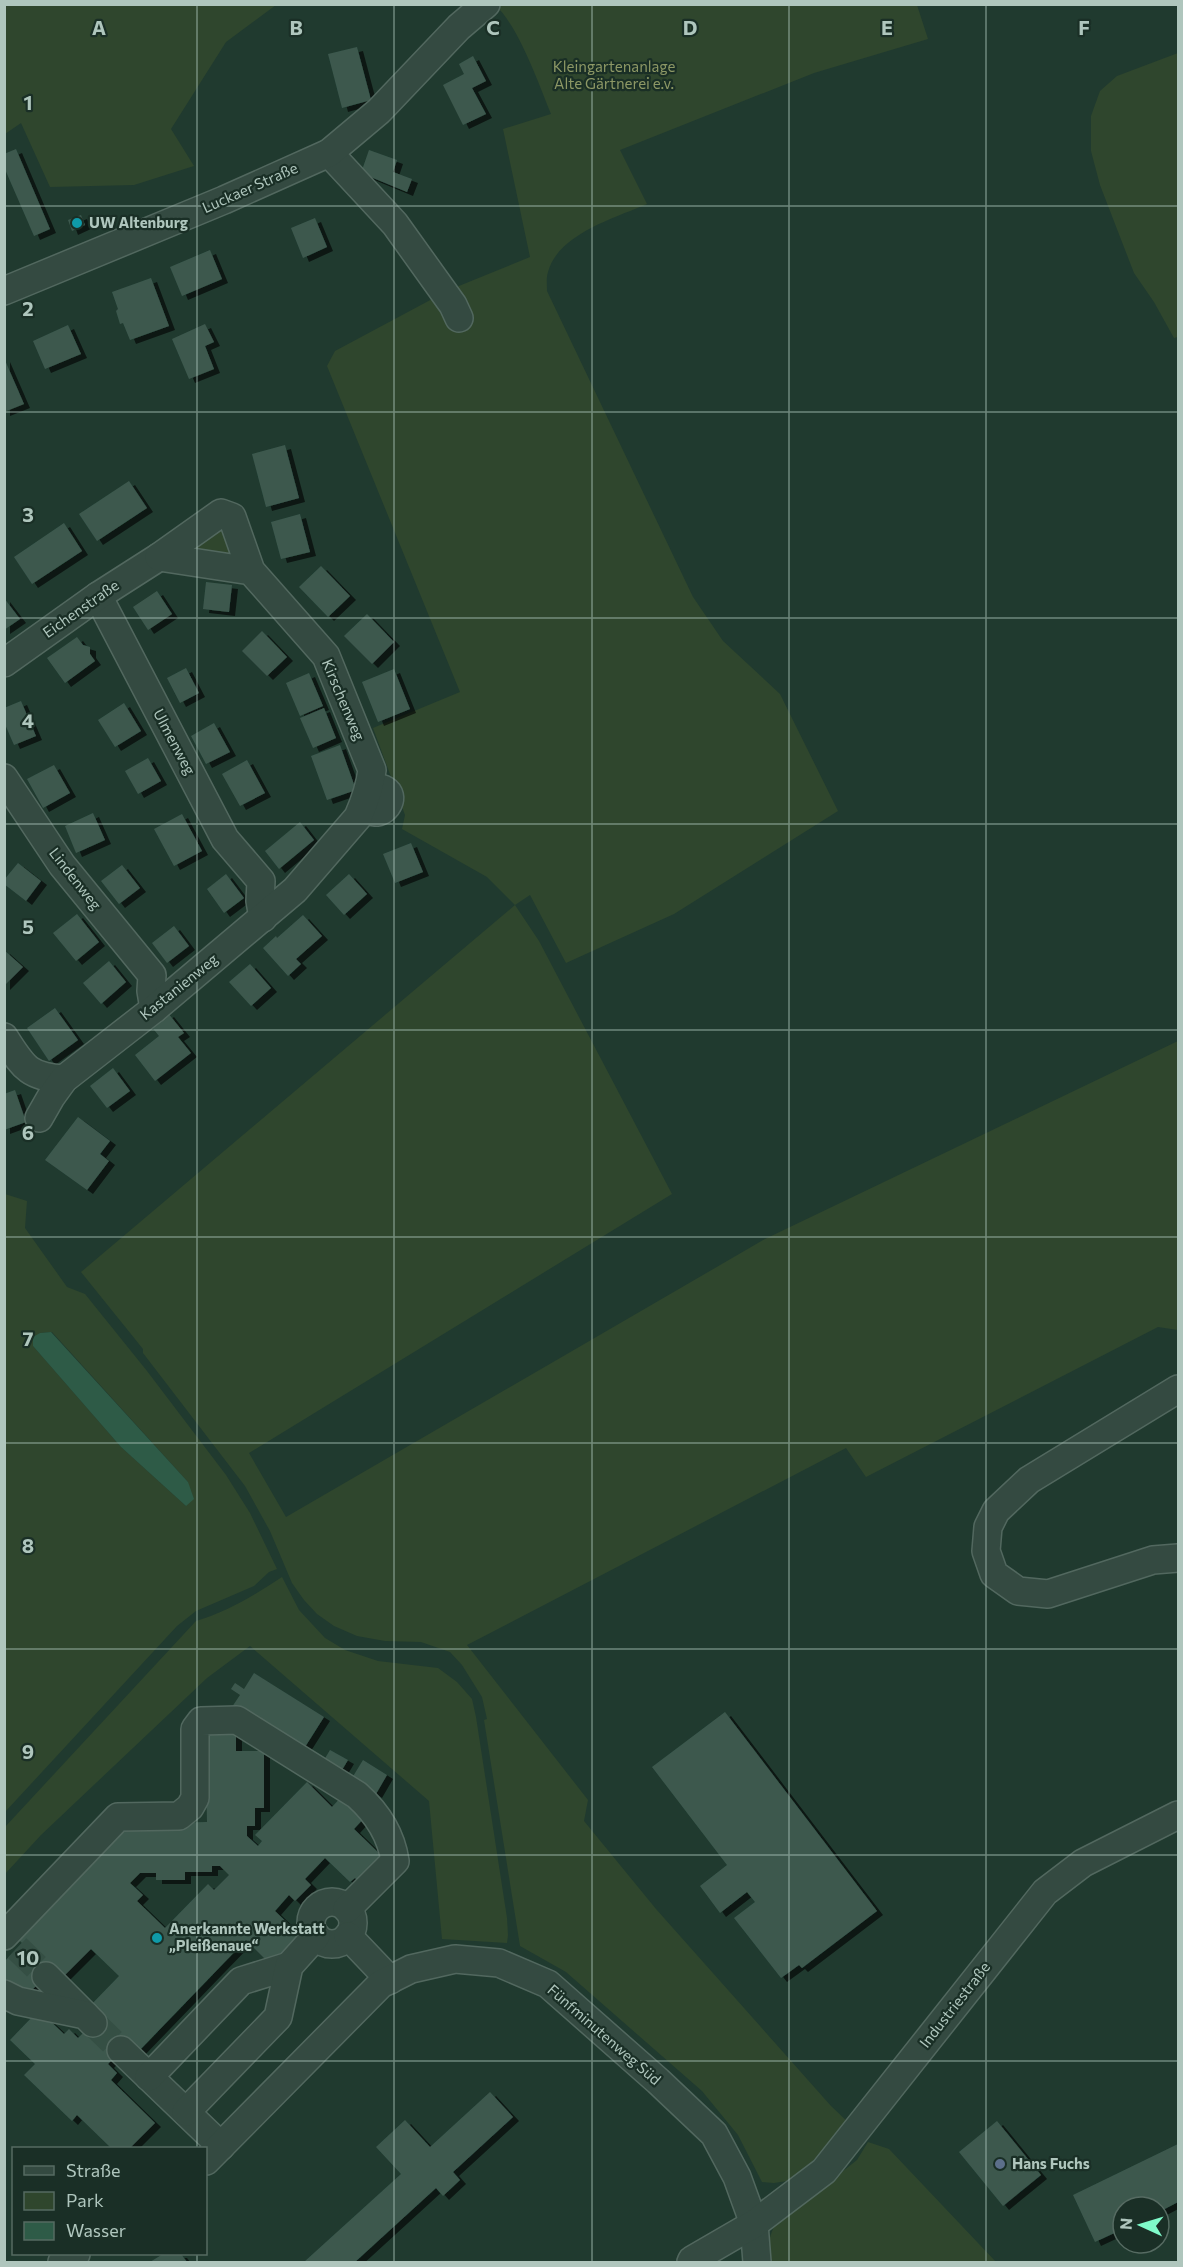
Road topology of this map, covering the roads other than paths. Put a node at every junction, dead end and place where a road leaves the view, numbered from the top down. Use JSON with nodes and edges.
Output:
{"nodes":[{"id":1,"x":486,"y":4,"type":"edge"},
{"id":2,"x":329,"y":153,"type":"junction"},
{"id":3,"x":4,"y":291,"type":"edge"},
{"id":4,"x":459,"y":318,"type":"dead end"},
{"id":5,"x":159,"y":556,"type":"junction"},
{"id":6,"x":251,"y":571,"type":"junction"},
{"id":7,"x":98,"y":596,"type":"junction"},
{"id":8,"x":4,"y":663,"type":"edge"},
{"id":9,"x":4,"y":778,"type":"edge"},
{"id":10,"x":363,"y":804,"type":"joint"},
{"id":11,"x":261,"y":881,"type":"junction"},
{"id":12,"x":295,"y":890,"type":"junction"},
{"id":13,"x":263,"y":918,"type":"junction"},
{"id":14,"x":152,"y":975,"type":"junction"},
{"id":15,"x":186,"y":982,"type":"junction"},
{"id":16,"x":154,"y":1009,"type":"junction"},
{"id":17,"x":4,"y":1037,"type":"edge"},
{"id":18,"x":22,"y":1066,"type":"junction"},
{"id":19,"x":63,"y":1079,"type":"junction"},
{"id":20,"x":1179,"y":1389,"type":"edge"},
{"id":21,"x":1179,"y":1557,"type":"edge"},
{"id":22,"x":1179,"y":1815,"type":"edge"},
{"id":23,"x":347,"y":1909,"type":"junction"},
{"id":24,"x":316,"y":1936,"type":"junction"},
{"id":25,"x":348,"y":1936,"type":"junction"},
{"id":26,"x":9,"y":1940,"type":"edge"},
{"id":27,"x":289,"y":1966,"type":"junction"},
{"id":28,"x":46,"y":1976,"type":"tunnel mouth"},
{"id":29,"x":390,"y":1980,"type":"junction"},
{"id":30,"x":4,"y":1994,"type":"edge"},
{"id":31,"x":121,"y":2050,"type":"tunnel mouth"},
{"id":32,"x":149,"y":2077,"type":"junction"},
{"id":33,"x":186,"y":2112,"type":"junction"},
{"id":34,"x":213,"y":2154,"type":"edge"},
{"id":35,"x":754,"y":2224,"type":"junction"},
{"id":36,"x":717,"y":2253,"type":"edge"},
{"id":37,"x":691,"y":2262,"type":"edge"},
{"id":38,"x":757,"y":2262,"type":"edge"}],
"edges":[{"from":1,"to":2,"type":"street","name":"Luckaer Straße"},
{"from":2,"to":3,"type":"street","name":"Luckaer Straße"},
{"from":2,"to":4,"type":"street"},
{"from":5,"to":6,"type":"street"},
{"from":5,"to":6,"type":"street","name":"Kirschenweg"},
{"from":5,"to":7,"type":"street","name":"Eichenstraße"},
{"from":6,"to":10,"type":"street","name":"Kirschenweg"},
{"from":7,"to":8,"type":"street","name":"Eichenstraße"},
{"from":7,"to":11,"type":"street","name":"Ulmenweg"},
{"from":9,"to":14,"type":"street","name":"Lindenweg"},
{"from":10,"to":12,"type":"street","name":"Kastanienweg"},
{"from":11,"to":12,"type":"street"},
{"from":11,"to":13,"type":"street"},
{"from":12,"to":13,"type":"street","name":"Kastanienweg"},
{"from":13,"to":15,"type":"street","name":"Kastanienweg"},
{"from":14,"to":15,"type":"street"},
{"from":14,"to":16,"type":"street"},
{"from":15,"to":16,"type":"street","name":"Kastanienweg"},
{"from":16,"to":19,"type":"street","name":"Kastanienweg"},
{"from":17,"to":18,"type":"street"},
{"from":18,"to":19,"type":"street"},
{"from":18,"to":19,"type":"street","name":"Kastanienweg"},
{"from":20,"to":21,"type":"street"},
{"from":22,"to":35,"type":"street","name":"Industriestraße"},
{"from":23,"to":24,"type":"street"},
{"from":23,"to":25,"type":"street"},
{"from":23,"to":26,"type":"street"},
{"from":24,"to":25,"type":"street"},
{"from":24,"to":27,"type":"street"},
{"from":25,"to":29,"type":"street"},
{"from":27,"to":32,"type":"street"},
{"from":27,"to":33,"type":"street"},
{"from":28,"to":30,"type":"street"},
{"from":29,"to":34,"type":"street","name":"Fünfminutenweg Süd"},
{"from":29,"to":35,"type":"street","name":"Fünfminutenweg Süd"},
{"from":31,"to":32,"type":"street"},
{"from":32,"to":33,"type":"street"},
{"from":33,"to":34,"type":"street"},
{"from":35,"to":36,"type":"street","name":"Industriestraße"},
{"from":35,"to":38,"type":"street","name":"Fünfminutenweg Süd"},
{"from":36,"to":37,"type":"street","name":"Industriestraße"}]}
